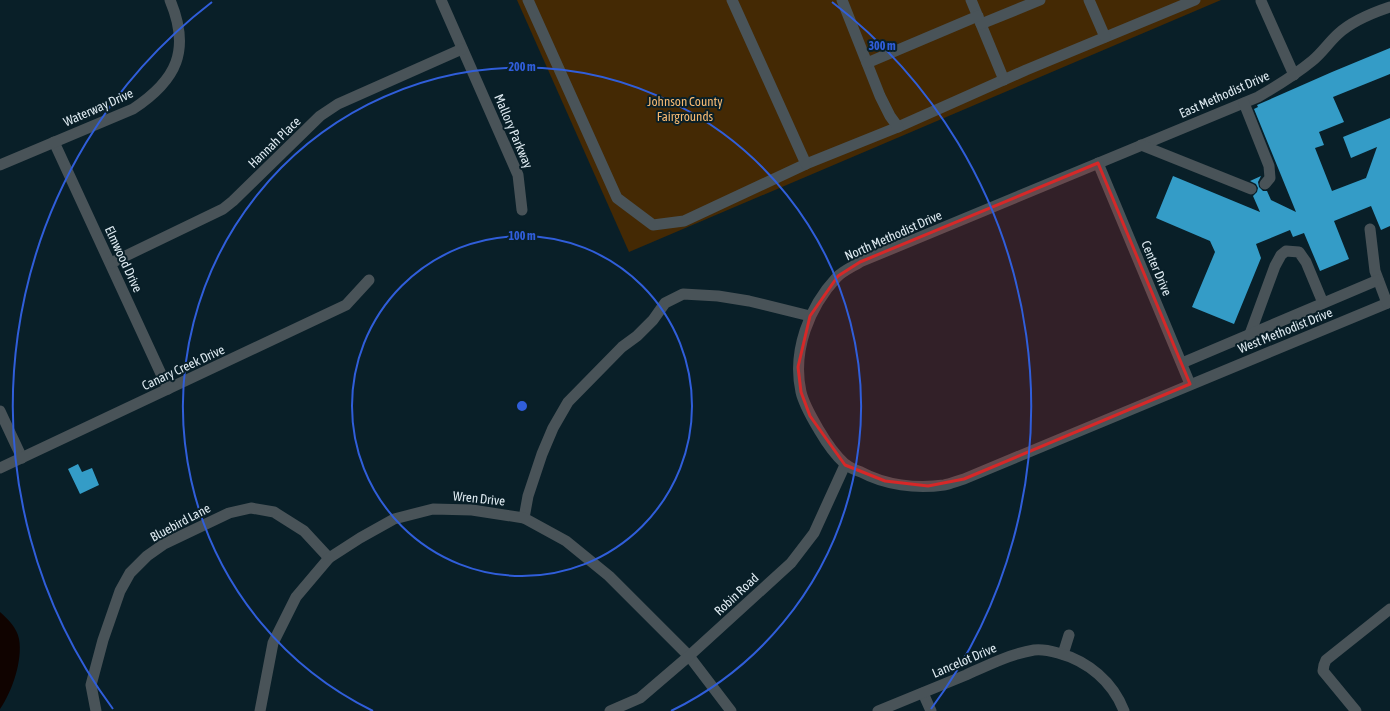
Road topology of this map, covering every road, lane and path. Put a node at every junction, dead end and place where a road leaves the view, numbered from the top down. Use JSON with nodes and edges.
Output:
{"nodes":[{"id":1,"x":170,"y":0,"type":"edge"},
{"id":2,"x":441,"y":0,"type":"edge"},
{"id":3,"x":529,"y":0,"type":"edge"},
{"id":4,"x":732,"y":0,"type":"edge"},
{"id":5,"x":842,"y":0,"type":"edge"},
{"id":6,"x":971,"y":0,"type":"edge"},
{"id":7,"x":1040,"y":0,"type":"edge"},
{"id":8,"x":1090,"y":0,"type":"edge"},
{"id":9,"x":1195,"y":0,"type":"edge"},
{"id":10,"x":1261,"y":1,"type":"edge"},
{"id":11,"x":1390,"y":7,"type":"edge"},
{"id":12,"x":980,"y":20,"type":"junction"},
{"id":13,"x":1105,"y":37,"type":"junction"},
{"id":14,"x":462,"y":49,"type":"junction"},
{"id":15,"x":867,"y":63,"type":"junction"},
{"id":16,"x":1294,"y":75,"type":"junction"},
{"id":17,"x":1004,"y":80,"type":"junction"},
{"id":18,"x":1244,"y":103,"type":"junction"},
{"id":19,"x":898,"y":127,"type":"junction"},
{"id":20,"x":54,"y":142,"type":"junction"},
{"id":21,"x":1141,"y":145,"type":"junction"},
{"id":22,"x":1098,"y":162,"type":"junction"},
{"id":23,"x":806,"y":164,"type":"junction"},
{"id":24,"x":0,"y":165,"type":"edge"},
{"id":25,"x":1265,"y":184,"type":"dead end"},
{"id":26,"x":1251,"y":189,"type":"dead end"},
{"id":27,"x":522,"y":210,"type":"dead end"},
{"id":28,"x":1370,"y":229,"type":"dead end"},
{"id":29,"x":110,"y":263,"type":"junction"},
{"id":30,"x":369,"y":280,"type":"dead end"},
{"id":31,"x":1378,"y":280,"type":"junction"},
{"id":32,"x":1323,"y":303,"type":"junction"},
{"id":33,"x":1388,"y":303,"type":"edge"},
{"id":34,"x":810,"y":316,"type":"junction"},
{"id":35,"x":1250,"y":334,"type":"junction"},
{"id":36,"x":1182,"y":363,"type":"junction"},
{"id":37,"x":1190,"y":384,"type":"junction"},
{"id":38,"x":168,"y":389,"type":"junction"},
{"id":39,"x":0,"y":410,"type":"edge"},
{"id":40,"x":22,"y":458,"type":"junction"},
{"id":41,"x":846,"y":465,"type":"junction"},
{"id":42,"x":0,"y":468,"type":"edge"},
{"id":43,"x":524,"y":518,"type":"junction"},
{"id":44,"x":329,"y":558,"type":"junction"},
{"id":45,"x":1390,"y":610,"type":"edge"},
{"id":46,"x":1069,"y":635,"type":"dead end"},
{"id":47,"x":1063,"y":654,"type":"junction"},
{"id":48,"x":689,"y":656,"type":"junction"},
{"id":49,"x":923,"y":693,"type":"junction"},
{"id":50,"x":96,"y":711,"type":"edge"},
{"id":51,"x":260,"y":711,"type":"edge"},
{"id":52,"x":610,"y":711,"type":"edge"},
{"id":53,"x":730,"y":711,"type":"edge"},
{"id":54,"x":878,"y":711,"type":"edge"},
{"id":55,"x":931,"y":711,"type":"edge"},
{"id":56,"x":1124,"y":711,"type":"edge"},
{"id":57,"x":1356,"y":711,"type":"edge"}],
"edges":[{"from":1,"to":20,"type":"street","name":"Waterway Drive"},
{"from":2,"to":14,"type":"street","name":"Mallory Parkway"},
{"from":3,"to":23,"type":"street"},
{"from":4,"to":23,"type":"street"},
{"from":5,"to":15,"type":"street"},
{"from":6,"to":12,"type":"street"},
{"from":7,"to":12,"type":"street"},
{"from":8,"to":13,"type":"street"},
{"from":9,"to":13,"type":"street"},
{"from":10,"to":16,"type":"street"},
{"from":11,"to":16,"type":"street","name":"East Methodist Drive"},
{"from":12,"to":15,"type":"street"},
{"from":12,"to":17,"type":"street"},
{"from":13,"to":17,"type":"street"},
{"from":14,"to":27,"type":"street","name":"Mallory Parkway"},
{"from":14,"to":29,"type":"street","name":"Hannah Place"},
{"from":15,"to":19,"type":"street"},
{"from":16,"to":18,"type":"street","name":"East Methodist Drive"},
{"from":17,"to":19,"type":"street"},
{"from":18,"to":21,"type":"street","name":"East Methodist Drive"},
{"from":18,"to":25,"type":"street"},
{"from":19,"to":23,"type":"street"},
{"from":20,"to":24,"type":"street","name":"Waterway Drive"},
{"from":20,"to":29,"type":"street","name":"Elmwood Drive"},
{"from":21,"to":22,"type":"street","name":"East Methodist Drive"},
{"from":21,"to":26,"type":"street"},
{"from":22,"to":34,"type":"street","name":"North Methodist Drive"},
{"from":22,"to":36,"type":"street","name":"Center Drive"},
{"from":28,"to":31,"type":"street"},
{"from":29,"to":38,"type":"street","name":"Elmwood Drive"},
{"from":30,"to":38,"type":"street","name":"Canary Creek Drive"},
{"from":31,"to":32,"type":"street"},
{"from":31,"to":33,"type":"street"},
{"from":32,"to":35,"type":"street"},
{"from":32,"to":35,"type":"street"},
{"from":33,"to":37,"type":"street","name":"West Methodist Drive"},
{"from":34,"to":41,"type":"street","name":"North Methodist Drive"},
{"from":34,"to":43,"type":"street"},
{"from":35,"to":36,"type":"street"},
{"from":36,"to":37,"type":"street","name":"Center Drive"},
{"from":37,"to":41,"type":"street","name":"North Methodist Drive"},
{"from":38,"to":40,"type":"street","name":"Canary Creek Drive"},
{"from":39,"to":40,"type":"street"},
{"from":40,"to":42,"type":"street","name":"Canary Creek Drive"},
{"from":41,"to":48,"type":"street","name":"Robin Road"},
{"from":43,"to":44,"type":"street","name":"Wren Drive"},
{"from":43,"to":48,"type":"street","name":"Wren Drive"},
{"from":44,"to":50,"type":"street","name":"Bluebird Lane"},
{"from":44,"to":51,"type":"street","name":"Wren Drive"},
{"from":45,"to":57,"type":"street"},
{"from":46,"to":47,"type":"street"},
{"from":47,"to":49,"type":"street","name":"Lancelot Drive"},
{"from":47,"to":56,"type":"street","name":"Lancelot Drive"},
{"from":48,"to":52,"type":"street","name":"Robin Road"},
{"from":48,"to":53,"type":"street","name":"Wren Drive"},
{"from":49,"to":54,"type":"street","name":"Lancelot Drive"},
{"from":49,"to":55,"type":"street"}]}
